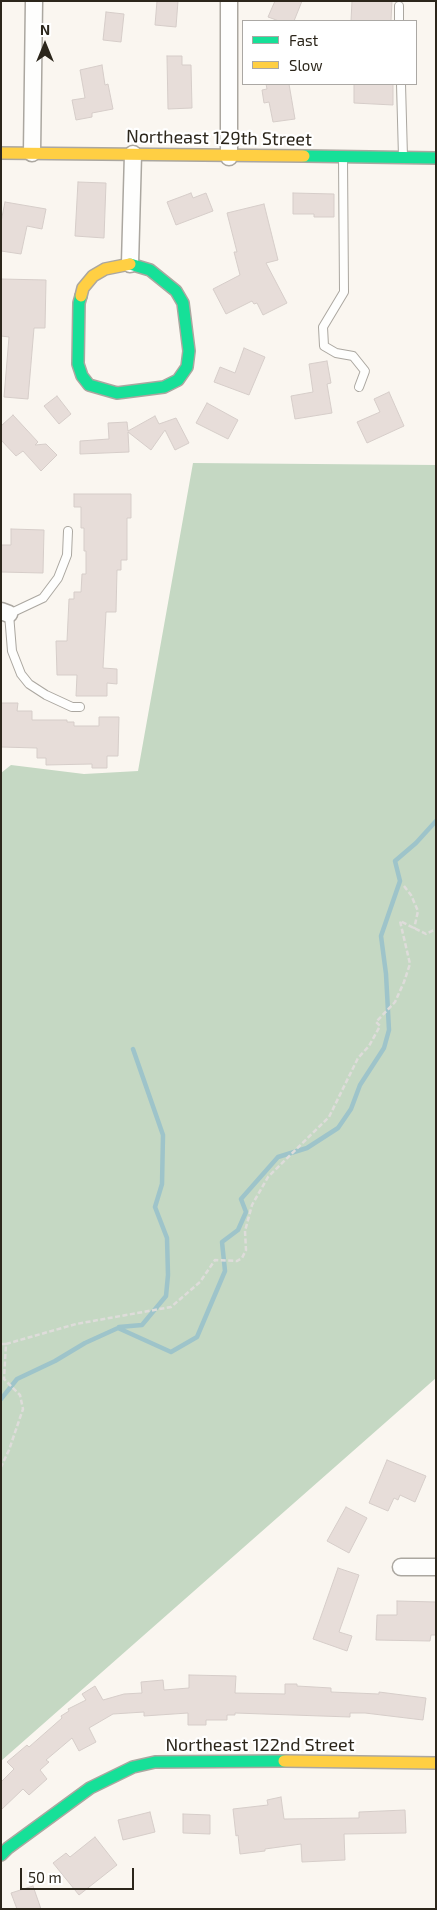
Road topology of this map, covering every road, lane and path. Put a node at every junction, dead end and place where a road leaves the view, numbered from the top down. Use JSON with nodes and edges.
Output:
{"nodes":[{"id":1,"x":34,"y":1,"type":"edge"},
{"id":2,"x":229,"y":1,"type":"edge"},
{"id":3,"x":399,"y":6,"type":"dead end"},
{"id":4,"x":399,"y":20,"type":"edge"},
{"id":5,"x":401,"y":85,"type":"edge"},
{"id":6,"x":1,"y":153,"type":"edge"},
{"id":7,"x":32,"y":153,"type":"junction"},
{"id":8,"x":133,"y":154,"type":"junction"},
{"id":9,"x":229,"y":157,"type":"junction"},
{"id":10,"x":343,"y":158,"type":"junction"},
{"id":11,"x":404,"y":158,"type":"junction"},
{"id":12,"x":436,"y":158,"type":"edge"},
{"id":13,"x":130,"y":264,"type":"junction"},
{"id":14,"x":359,"y":387,"type":"dead end"},
{"id":15,"x":68,"y":531,"type":"dead end"},
{"id":16,"x":5,"y":612,"type":"edge"},
{"id":17,"x":80,"y":707,"type":"dead end"},
{"id":18,"x":404,"y":886,"type":"dead end"},
{"id":19,"x":414,"y":929,"type":"junction"},
{"id":20,"x":436,"y":929,"type":"edge"},
{"id":21,"x":1,"y":1344,"type":"edge"},
{"id":22,"x":6,"y":1344,"type":"junction"},
{"id":23,"x":1,"y":1467,"type":"edge"},
{"id":24,"x":400,"y":1566,"type":"dead end"},
{"id":25,"x":436,"y":1567,"type":"edge"},
{"id":26,"x":436,"y":1763,"type":"edge"},
{"id":27,"x":1,"y":1855,"type":"edge"}],
"edges":[{"from":1,"to":7,"type":"street"},
{"from":2,"to":9,"type":"street"},
{"from":3,"to":4,"type":"lane"},
{"from":5,"to":11,"type":"lane"},
{"from":6,"to":7,"type":"street","name":"Northeast 129th Street"},
{"from":7,"to":8,"type":"street","name":"Northeast 129th Street"},
{"from":8,"to":9,"type":"street","name":"Northeast 129th Street"},
{"from":8,"to":13,"type":"street"},
{"from":9,"to":10,"type":"street","name":"Northeast 129th Street"},
{"from":10,"to":11,"type":"street","name":"Northeast 129th Street"},
{"from":10,"to":14,"type":"lane"},
{"from":11,"to":12,"type":"street","name":"Northeast 129th Street"},
{"from":13,"to":13,"type":"street"},
{"from":15,"to":16,"type":"lane"},
{"from":16,"to":17,"type":"lane"},
{"from":18,"to":19,"type":"path"},
{"from":19,"to":20,"type":"path"},
{"from":19,"to":22,"type":"path"},
{"from":21,"to":22,"type":"path"},
{"from":22,"to":23,"type":"path"},
{"from":24,"to":25,"type":"street"},
{"from":26,"to":27,"type":"street","name":"Northeast 122nd Street"}]}
